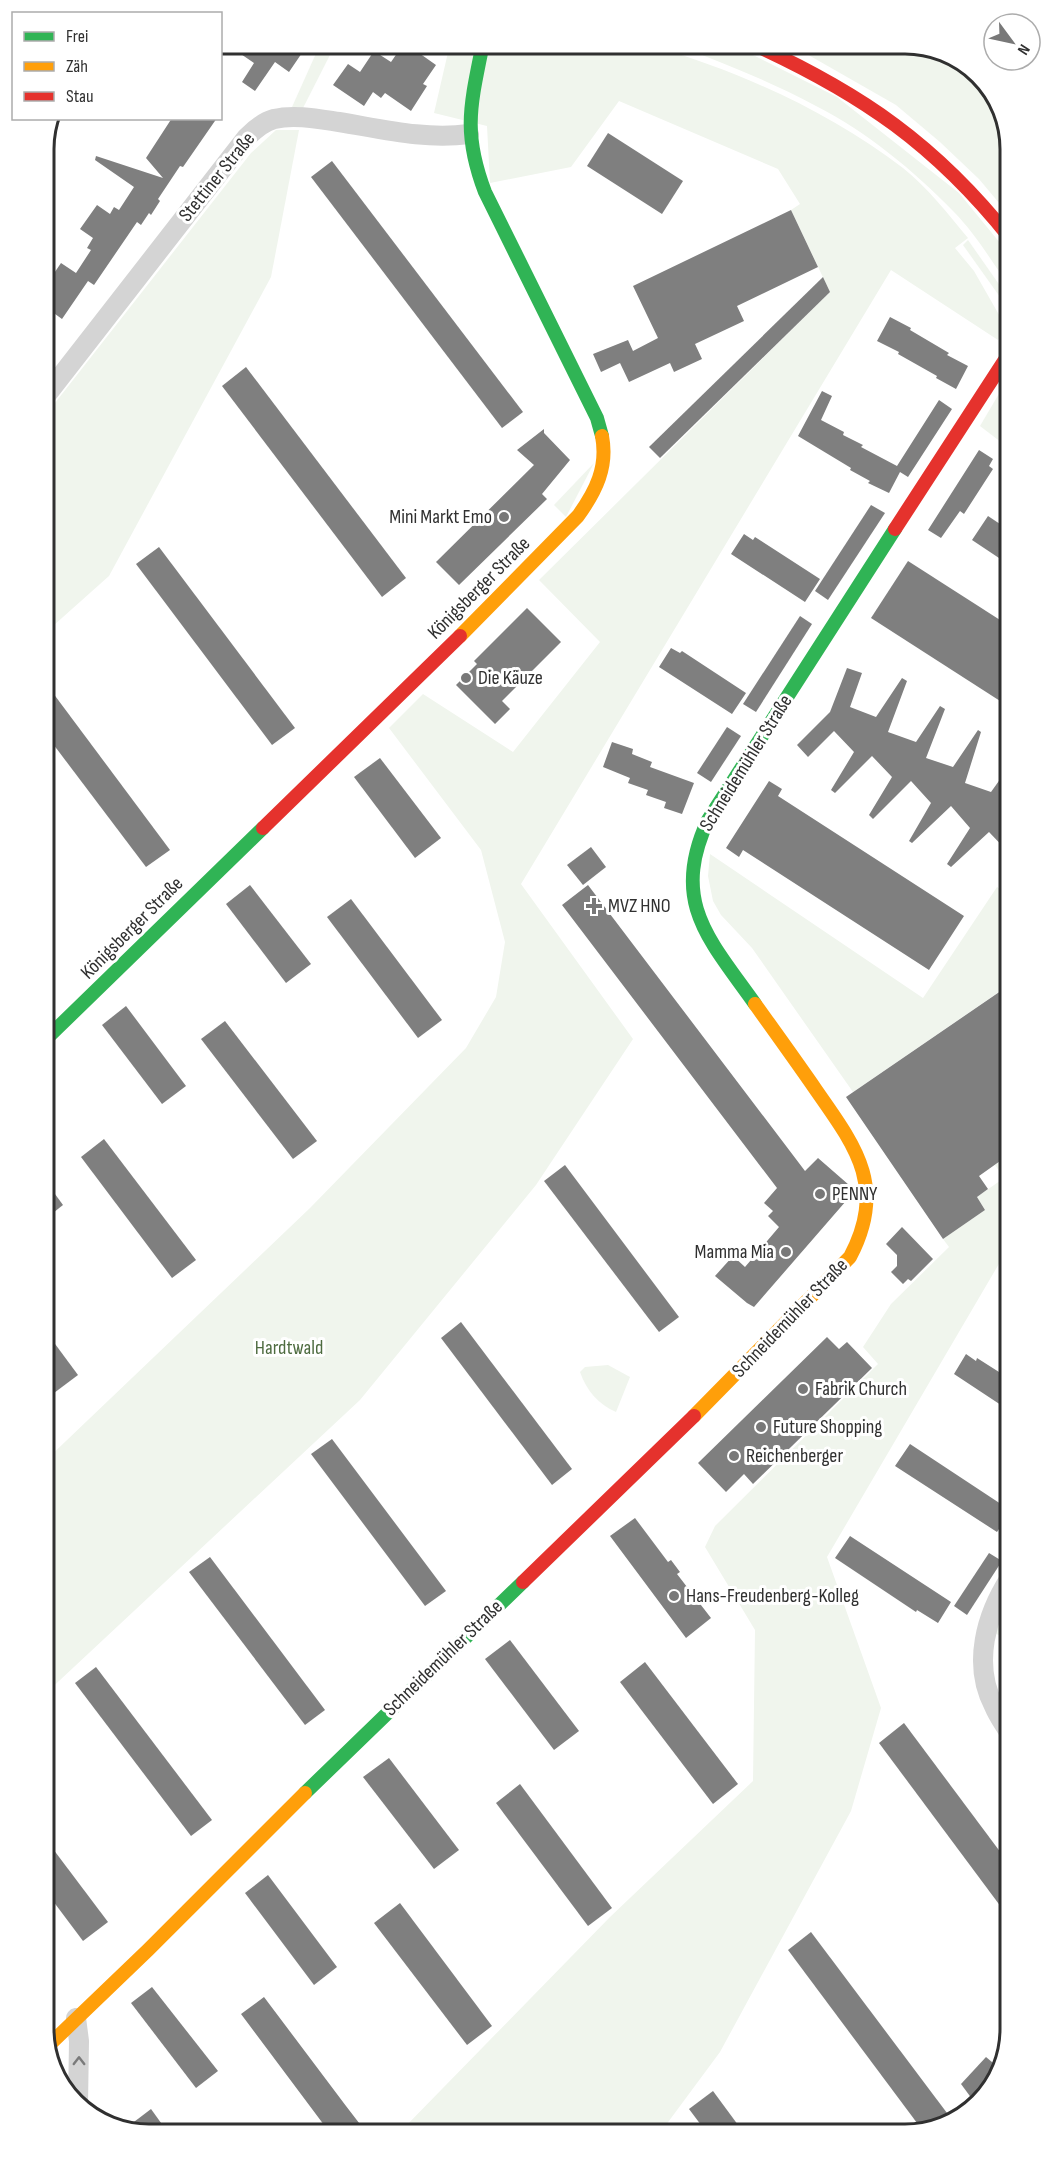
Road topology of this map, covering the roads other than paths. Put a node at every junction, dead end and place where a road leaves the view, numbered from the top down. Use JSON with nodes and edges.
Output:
{"nodes":[{"id":1,"x":481,"y":54,"type":"edge"},
{"id":2,"x":773,"y":54,"type":"edge"},
{"id":3,"x":469,"y":134,"type":"junction"},
{"id":4,"x":1000,"y":225,"type":"edge"},
{"id":5,"x":1000,"y":376,"type":"edge"},
{"id":6,"x":54,"y":385,"type":"edge"},
{"id":7,"x":54,"y":1031,"type":"edge"},
{"id":8,"x":1000,"y":1594,"type":"edge"},
{"id":9,"x":1000,"y":1716,"type":"edge"},
{"id":10,"x":76,"y":2018,"type":"junction"},
{"id":11,"x":55,"y":2039,"type":"edge"},
{"id":12,"x":78,"y":2092,"type":"edge"}],
"edges":[{"from":1,"to":3,"type":"street","name":"Königsberger Straße"},
{"from":2,"to":4,"type":"street"},
{"from":3,"to":6,"type":"street","name":"Stettiner Straße"},
{"from":3,"to":7,"type":"street","name":"Königsberger Straße"},
{"from":5,"to":10,"type":"street","name":"Schneidemühler Straße"},
{"from":8,"to":9,"type":"street"},
{"from":10,"to":11,"type":"street","name":"Schneidemühler Straße"},
{"from":12,"to":10,"type":"street","one_way":true}]}
